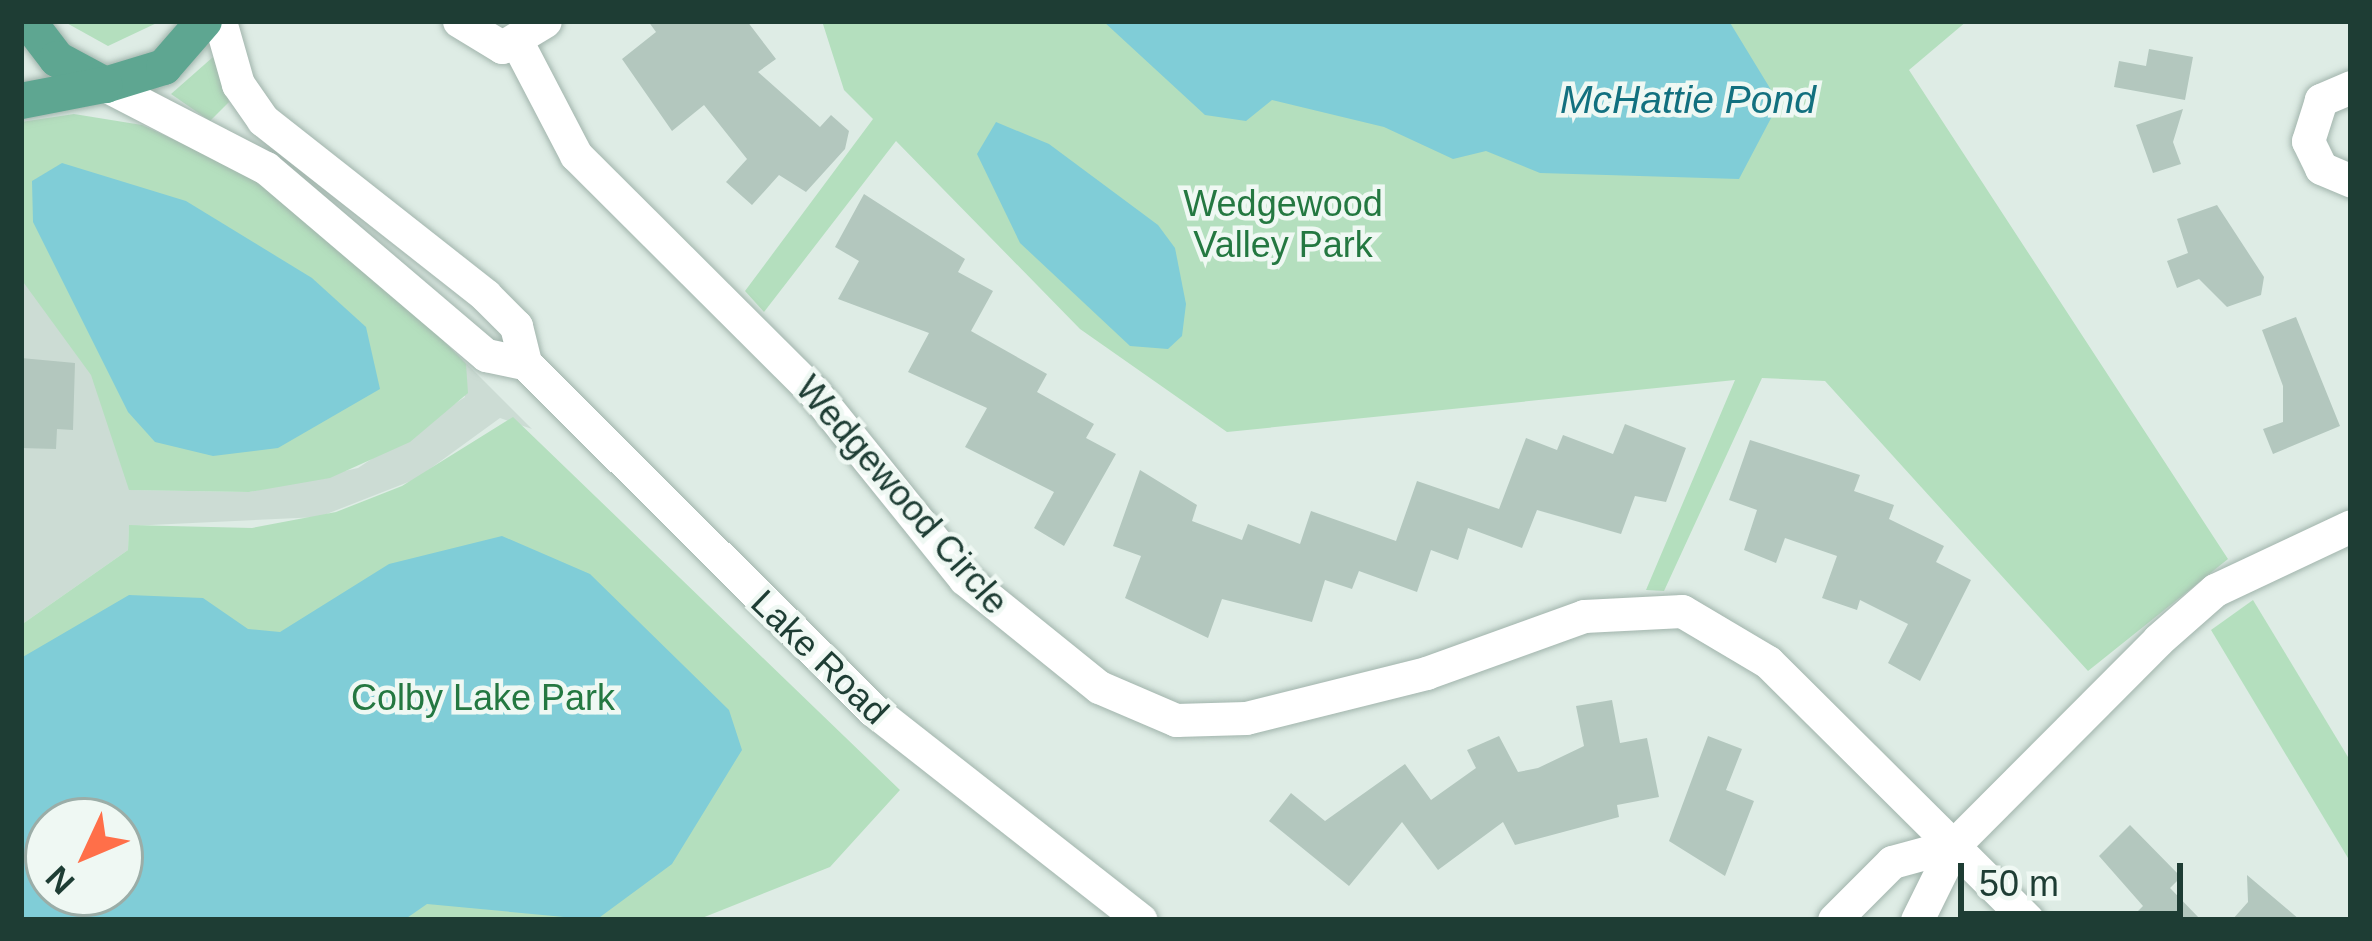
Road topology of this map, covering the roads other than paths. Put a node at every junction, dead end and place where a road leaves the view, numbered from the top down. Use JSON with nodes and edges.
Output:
{"nodes":[{"id":1,"x":28,"y":21,"type":"edge"},
{"id":2,"x":204,"y":21,"type":"edge"},
{"id":3,"x":220,"y":21,"type":"edge"},
{"id":4,"x":459,"y":21,"type":"edge"},
{"id":5,"x":545,"y":21,"type":"edge"},
{"id":6,"x":518,"y":44,"type":"junction"},
{"id":7,"x":105,"y":85,"type":"junction"},
{"id":8,"x":2351,"y":87,"type":"edge"},
{"id":9,"x":21,"y":101,"type":"edge"},
{"id":10,"x":2351,"y":181,"type":"edge"},
{"id":11,"x":525,"y":363,"type":"junction"},
{"id":12,"x":2351,"y":526,"type":"edge"},
{"id":13,"x":1954,"y":844,"type":"junction"},
{"id":14,"x":1141,"y":920,"type":"edge"},
{"id":15,"x":1834,"y":920,"type":"edge"},
{"id":16,"x":1917,"y":920,"type":"edge"},
{"id":17,"x":2028,"y":920,"type":"edge"}],
"edges":[{"from":1,"to":7,"type":"main road"},
{"from":2,"to":7,"type":"main road"},
{"from":3,"to":11,"type":"street","name":"Lake Road"},
{"from":4,"to":6,"type":"street"},
{"from":5,"to":6,"type":"street"},
{"from":6,"to":13,"type":"street","name":"Wedgewood Circle"},
{"from":7,"to":9,"type":"main road"},
{"from":7,"to":11,"type":"street","name":"Lake Road"},
{"from":8,"to":10,"type":"street"},
{"from":11,"to":14,"type":"street","name":"Lake Road"},
{"from":12,"to":13,"type":"street"},
{"from":13,"to":15,"type":"street"},
{"from":13,"to":16,"type":"street"},
{"from":13,"to":17,"type":"street","name":"Wedgewood Circle"}]}
